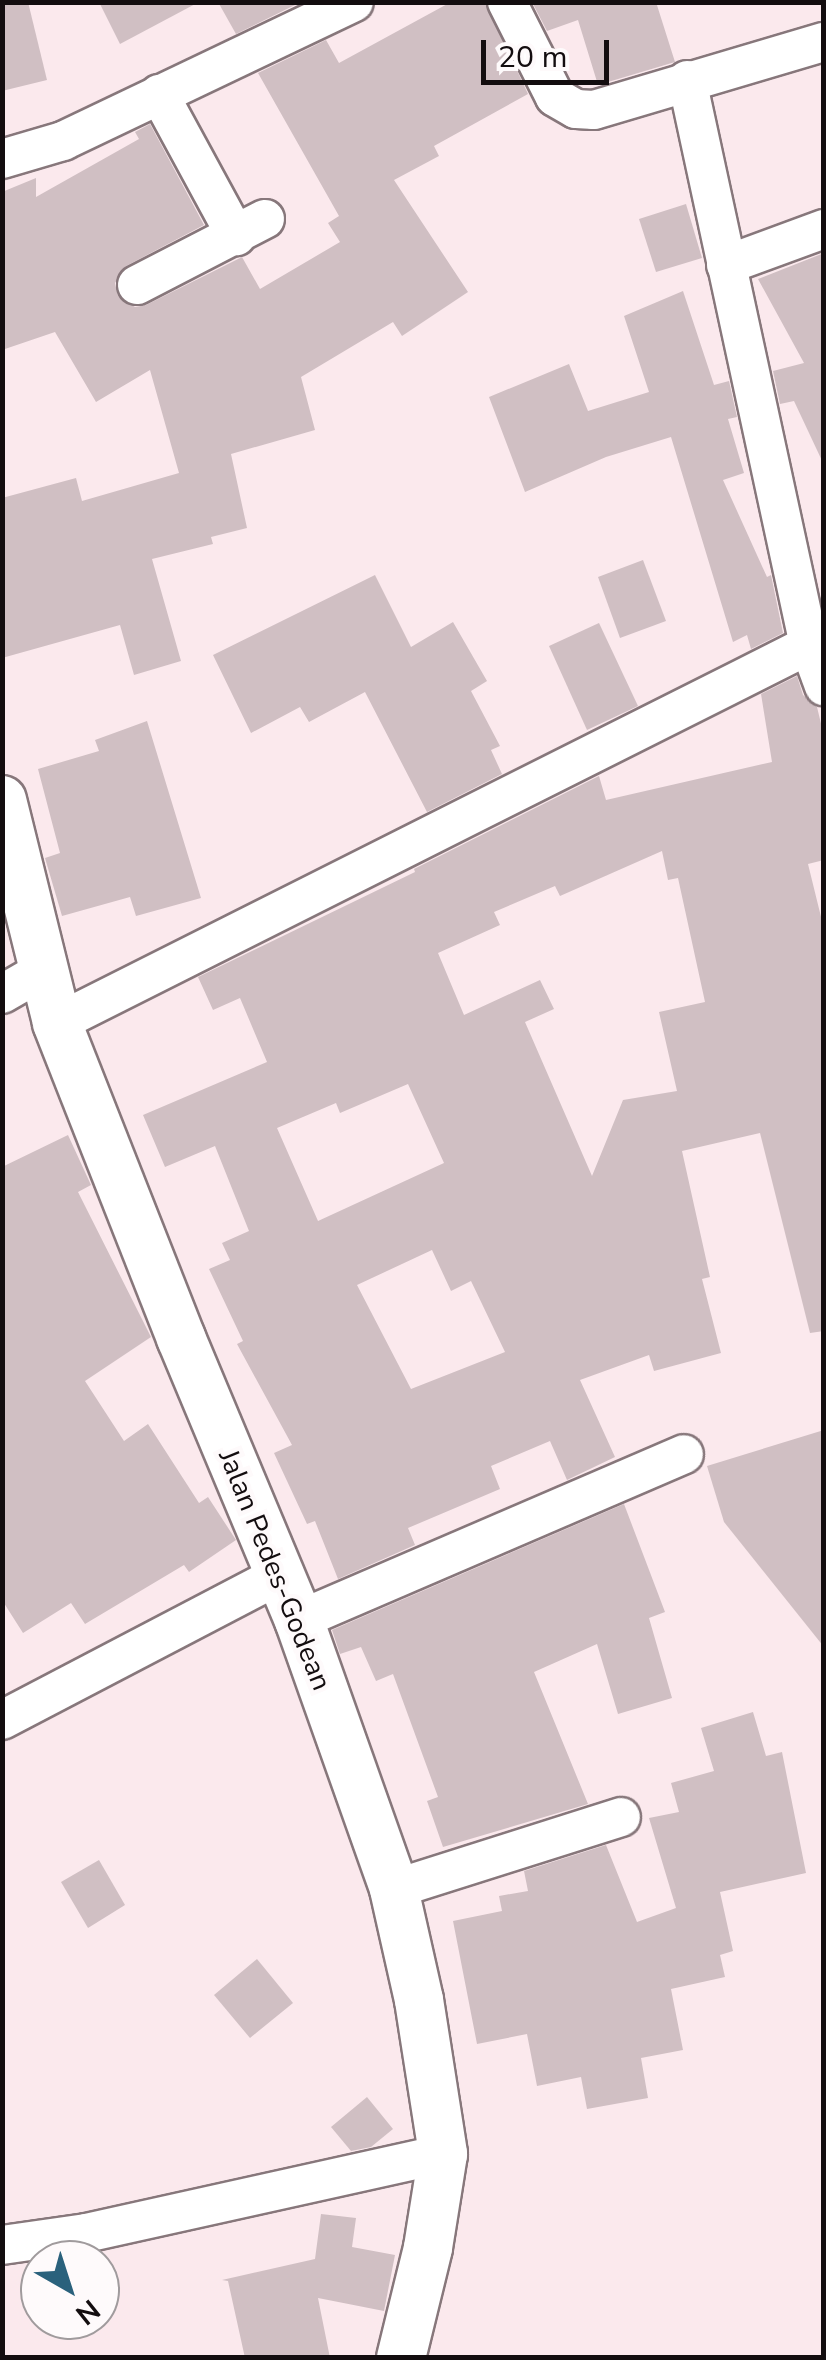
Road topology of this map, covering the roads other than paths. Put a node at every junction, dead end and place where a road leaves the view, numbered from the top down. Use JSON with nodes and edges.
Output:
{"nodes":[{"id":1,"x":354,"y":2,"type":"edge"},
{"id":2,"x":507,"y":2,"type":"edge"},
{"id":3,"x":824,"y":42,"type":"edge"},
{"id":4,"x":687,"y":80,"type":"junction"},
{"id":5,"x":160,"y":94,"type":"junction"},
{"id":6,"x":2,"y":158,"type":"edge"},
{"id":7,"x":824,"y":229,"type":"edge"},
{"id":8,"x":726,"y":265,"type":"junction"},
{"id":9,"x":137,"y":285,"type":"dead end"},
{"id":10,"x":809,"y":644,"type":"junction"},
{"id":11,"x":824,"y":686,"type":"edge"},
{"id":12,"x":2,"y":800,"type":"edge"},
{"id":13,"x":22,"y":982,"type":"edge"},
{"id":14,"x":56,"y":1023,"type":"junction"},
{"id":15,"x":684,"y":1454,"type":"dead end"},
{"id":16,"x":278,"y":1576,"type":"junction"},
{"id":17,"x":299,"y":1620,"type":"junction"},
{"id":18,"x":2,"y":1720,"type":"edge"},
{"id":19,"x":621,"y":1817,"type":"dead end"},
{"id":20,"x":394,"y":1889,"type":"junction"},
{"id":21,"x":443,"y":2154,"type":"junction"},
{"id":22,"x":2,"y":2244,"type":"edge"},
{"id":23,"x":401,"y":2358,"type":"edge"}],
"edges":[{"from":1,"to":5,"type":"street"},
{"from":2,"to":4,"type":"street"},
{"from":3,"to":4,"type":"street"},
{"from":4,"to":8,"type":"street"},
{"from":5,"to":6,"type":"street"},
{"from":5,"to":9,"type":"street"},
{"from":7,"to":8,"type":"street"},
{"from":8,"to":10,"type":"street"},
{"from":10,"to":11,"type":"street"},
{"from":10,"to":14,"type":"street"},
{"from":12,"to":13,"type":"street","name":"Jalan Pedes-Godean"},
{"from":13,"to":14,"type":"street","name":"Jalan Pedes-Godean"},
{"from":14,"to":16,"type":"street","name":"Jalan Pedes-Godean"},
{"from":15,"to":17,"type":"street"},
{"from":16,"to":17,"type":"street","name":"Jalan Pedes-Godean"},
{"from":16,"to":18,"type":"street"},
{"from":17,"to":20,"type":"street","name":"Jalan Pedes-Godean"},
{"from":19,"to":20,"type":"street"},
{"from":20,"to":21,"type":"street","name":"Jalan Pedes-Godean"},
{"from":21,"to":22,"type":"street"},
{"from":21,"to":23,"type":"street","name":"Jalan Pedes-Godean"}]}
